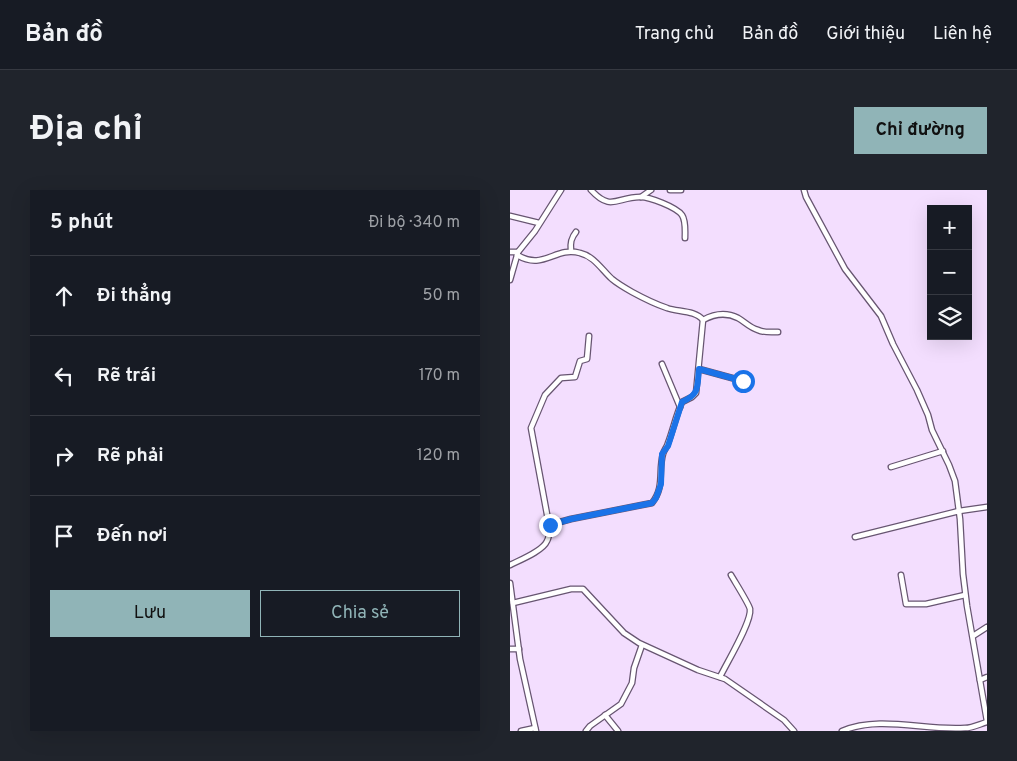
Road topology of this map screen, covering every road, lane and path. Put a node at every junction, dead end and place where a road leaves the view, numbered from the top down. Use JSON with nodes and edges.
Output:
{"nodes":[{"id":1,"x":561,"y":190,"type":"edge"},
{"id":2,"x":591,"y":190,"type":"edge"},
{"id":3,"x":651,"y":190,"type":"edge"},
{"id":4,"x":670,"y":190,"type":"edge"},
{"id":5,"x":681,"y":190,"type":"edge"},
{"id":6,"x":804,"y":190,"type":"edge"},
{"id":7,"x":641,"y":197,"type":"junction"},
{"id":8,"x":510,"y":216,"type":"edge"},
{"id":9,"x":539,"y":223,"type":"junction"},
{"id":10,"x":576,"y":232,"type":"dead end"},
{"id":11,"x":685,"y":238,"type":"dead end"},
{"id":12,"x":571,"y":251,"type":"junction"},
{"id":13,"x":510,"y":252,"type":"edge"},
{"id":14,"x":518,"y":253,"type":"junction"},
{"id":15,"x":510,"y":280,"type":"edge"},
{"id":16,"x":703,"y":320,"type":"junction"},
{"id":17,"x":778,"y":332,"type":"dead end"},
{"id":18,"x":590,"y":336,"type":"dead end"},
{"id":19,"x":662,"y":364,"type":"dead end"},
{"id":20,"x":699,"y":369,"type":"junction"},
{"id":21,"x":743,"y":381,"type":"dead end"},
{"id":22,"x":680,"y":407,"type":"junction"},
{"id":23,"x":943,"y":451,"type":"junction"},
{"id":24,"x":891,"y":467,"type":"dead end"},
{"id":25,"x":987,"y":507,"type":"edge"},
{"id":26,"x":959,"y":511,"type":"junction"},
{"id":27,"x":550,"y":525,"type":"junction"},
{"id":28,"x":855,"y":537,"type":"dead end"},
{"id":29,"x":510,"y":566,"type":"edge"},
{"id":30,"x":732,"y":575,"type":"dead end"},
{"id":31,"x":901,"y":576,"type":"dead end"},
{"id":32,"x":510,"y":583,"type":"edge"},
{"id":33,"x":965,"y":595,"type":"junction"},
{"id":34,"x":513,"y":603,"type":"junction"},
{"id":35,"x":987,"y":627,"type":"edge"},
{"id":36,"x":973,"y":636,"type":"junction"},
{"id":37,"x":642,"y":645,"type":"junction"},
{"id":38,"x":510,"y":649,"type":"edge"},
{"id":39,"x":519,"y":649,"type":"junction"},
{"id":40,"x":720,"y":677,"type":"junction"},
{"id":41,"x":987,"y":677,"type":"edge"},
{"id":42,"x":980,"y":680,"type":"junction"},
{"id":43,"x":605,"y":715,"type":"junction"},
{"id":44,"x":987,"y":722,"type":"edge"},
{"id":45,"x":536,"y":729,"type":"edge"},
{"id":46,"x":521,"y":731,"type":"edge"},
{"id":47,"x":586,"y":731,"type":"edge"},
{"id":48,"x":618,"y":731,"type":"edge"},
{"id":49,"x":794,"y":731,"type":"edge"},
{"id":50,"x":842,"y":731,"type":"edge"}],
"edges":[{"from":1,"to":9,"type":"street"},
{"from":2,"to":7,"type":"street"},
{"from":3,"to":7,"type":"street"},
{"from":4,"to":5,"type":"street"},
{"from":6,"to":23,"type":"street"},
{"from":7,"to":11,"type":"street"},
{"from":8,"to":9,"type":"street"},
{"from":9,"to":14,"type":"street"},
{"from":10,"to":12,"type":"street"},
{"from":12,"to":14,"type":"street"},
{"from":12,"to":16,"type":"street"},
{"from":13,"to":14,"type":"street"},
{"from":14,"to":15,"type":"street"},
{"from":16,"to":17,"type":"street"},
{"from":16,"to":20,"type":"street"},
{"from":18,"to":27,"type":"street"},
{"from":19,"to":22,"type":"street"},
{"from":20,"to":21,"type":"street"},
{"from":20,"to":22,"type":"street"},
{"from":22,"to":27,"type":"street"},
{"from":23,"to":24,"type":"street"},
{"from":23,"to":26,"type":"street"},
{"from":25,"to":26,"type":"street"},
{"from":26,"to":28,"type":"street"},
{"from":26,"to":33,"type":"street"},
{"from":27,"to":29,"type":"street"},
{"from":30,"to":40,"type":"street"},
{"from":31,"to":33,"type":"street"},
{"from":32,"to":34,"type":"street"},
{"from":33,"to":36,"type":"street"},
{"from":34,"to":37,"type":"street"},
{"from":34,"to":39,"type":"street"},
{"from":35,"to":36,"type":"street"},
{"from":36,"to":42,"type":"street"},
{"from":37,"to":40,"type":"street"},
{"from":37,"to":43,"type":"street"},
{"from":38,"to":39,"type":"street"},
{"from":39,"to":45,"type":"street"},
{"from":40,"to":49,"type":"street"},
{"from":41,"to":42,"type":"street"},
{"from":42,"to":44,"type":"street"},
{"from":43,"to":47,"type":"street"},
{"from":43,"to":48,"type":"street"},
{"from":44,"to":50,"type":"street"},
{"from":45,"to":46,"type":"street"}]}
